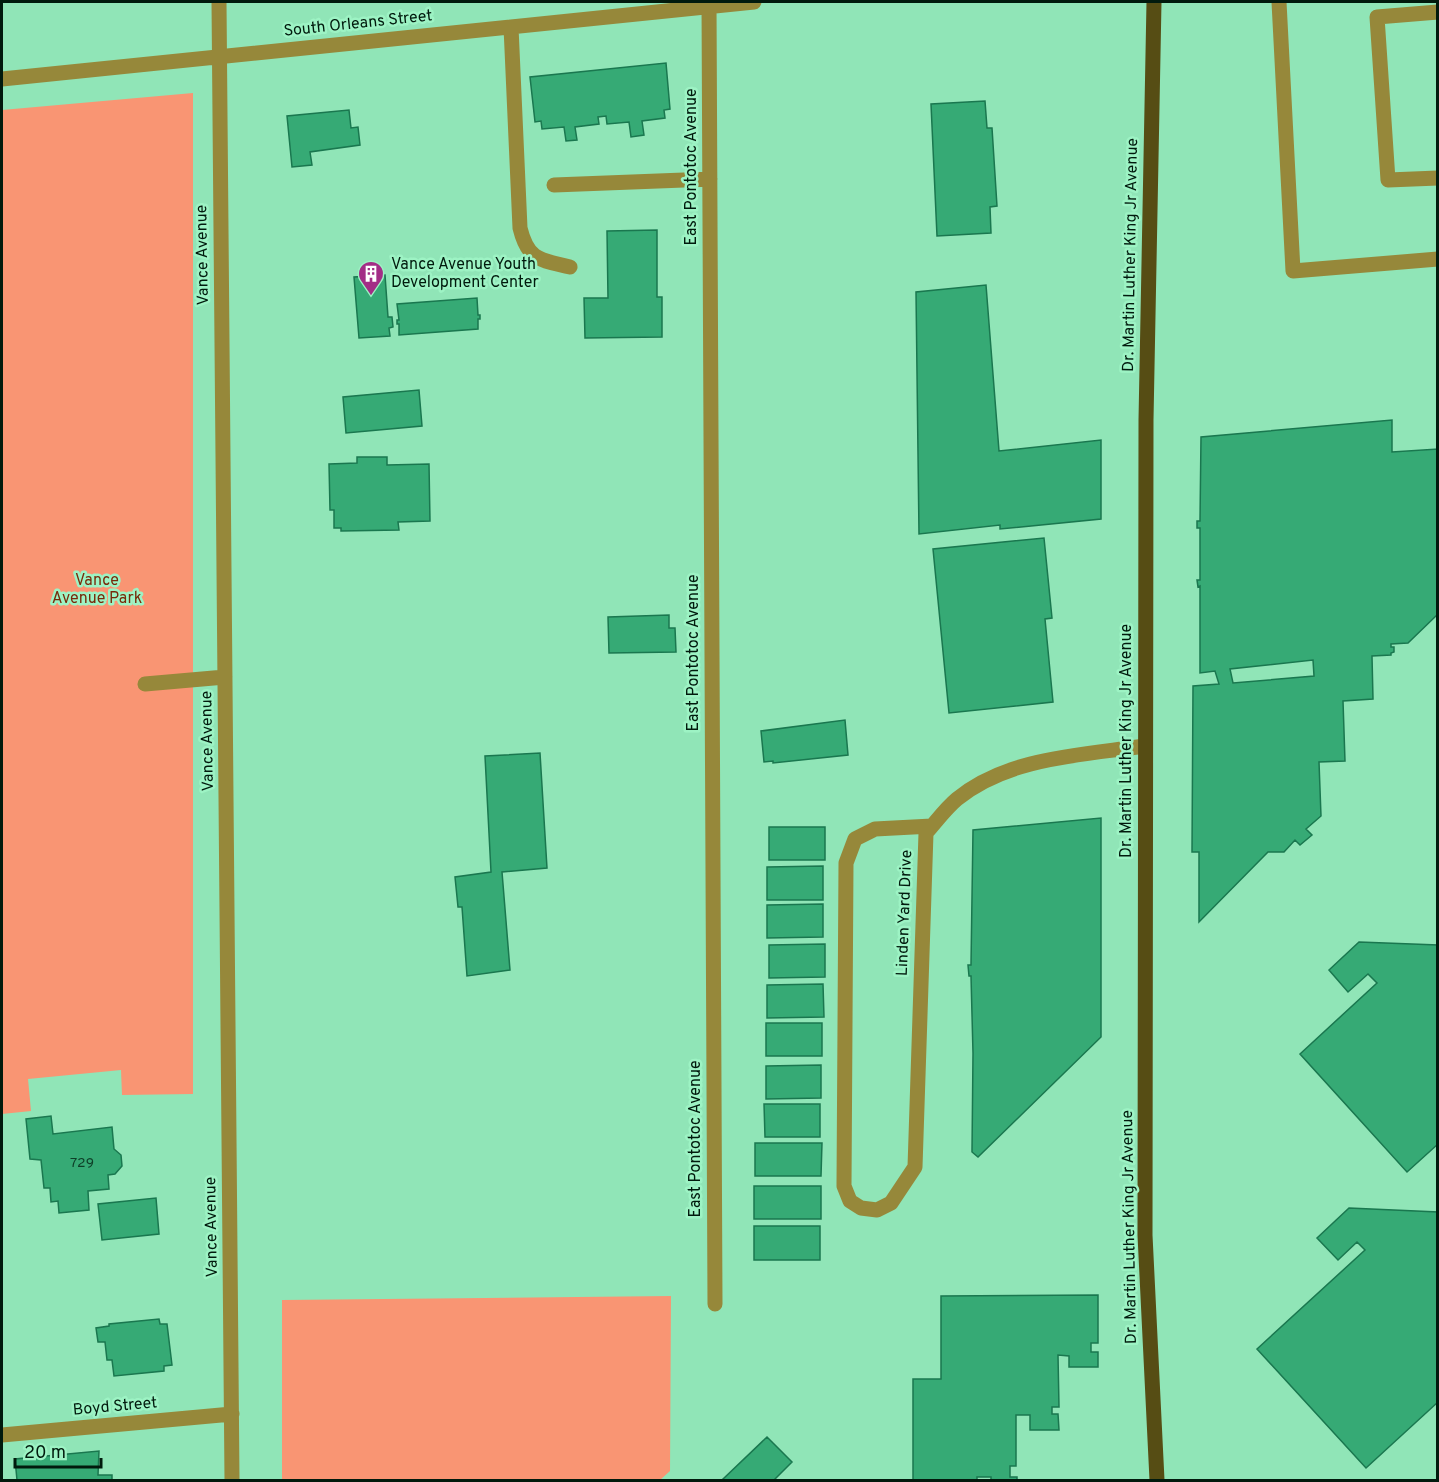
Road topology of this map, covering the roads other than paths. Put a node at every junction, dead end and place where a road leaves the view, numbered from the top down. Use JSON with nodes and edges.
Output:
{"nodes":[{"id":1,"x":219,"y":2,"type":"edge"},
{"id":2,"x":754,"y":2,"type":"edge"},
{"id":3,"x":1154,"y":2,"type":"edge"},
{"id":4,"x":1279,"y":2,"type":"edge"},
{"id":5,"x":709,"y":5,"type":"edge"},
{"id":6,"x":1437,"y":12,"type":"edge"},
{"id":7,"x":511,"y":27,"type":"junction"},
{"id":8,"x":219,"y":56,"type":"junction"},
{"id":9,"x":2,"y":79,"type":"edge"},
{"id":10,"x":1437,"y":178,"type":"edge"},
{"id":11,"x":710,"y":179,"type":"junction"},
{"id":12,"x":554,"y":185,"type":"dead end"},
{"id":13,"x":1437,"y":259,"type":"edge"},
{"id":14,"x":570,"y":267,"type":"dead end"},
{"id":15,"x":225,"y":677,"type":"junction"},
{"id":16,"x":145,"y":684,"type":"dead end"},
{"id":17,"x":1145,"y":746,"type":"junction"},
{"id":18,"x":932,"y":826,"type":"junction"},
{"id":19,"x":715,"y":1304,"type":"dead end"},
{"id":20,"x":232,"y":1414,"type":"junction"},
{"id":21,"x":2,"y":1435,"type":"edge"},
{"id":22,"x":232,"y":1480,"type":"edge"},
{"id":23,"x":1157,"y":1480,"type":"edge"}],
"edges":[{"from":1,"to":8,"type":"street","name":"Vance Avenue"},
{"from":2,"to":5,"type":"street","name":"South Orleans Street"},
{"from":3,"to":17,"type":"main road","name":"Dr. Martin Luther King Jr Avenue"},
{"from":4,"to":13,"type":"street"},
{"from":5,"to":7,"type":"street","name":"South Orleans Street"},
{"from":5,"to":11,"type":"street","name":"East Pontotoc Avenue"},
{"from":6,"to":10,"type":"street"},
{"from":7,"to":8,"type":"street","name":"South Orleans Street"},
{"from":7,"to":14,"type":"street"},
{"from":8,"to":9,"type":"street","name":"South Orleans Street"},
{"from":8,"to":15,"type":"street","name":"Vance Avenue"},
{"from":11,"to":12,"type":"street"},
{"from":11,"to":19,"type":"street","name":"East Pontotoc Avenue"},
{"from":15,"to":16,"type":"street"},
{"from":15,"to":20,"type":"street","name":"Vance Avenue"},
{"from":17,"to":18,"type":"street","name":"Linden Yard Drive"},
{"from":17,"to":23,"type":"main road","name":"Dr. Martin Luther King Jr Avenue"},
{"from":18,"to":18,"type":"street","name":"Linden Yard Drive"},
{"from":20,"to":21,"type":"street","name":"Boyd Street"},
{"from":20,"to":22,"type":"street","name":"Vance Avenue"}]}
